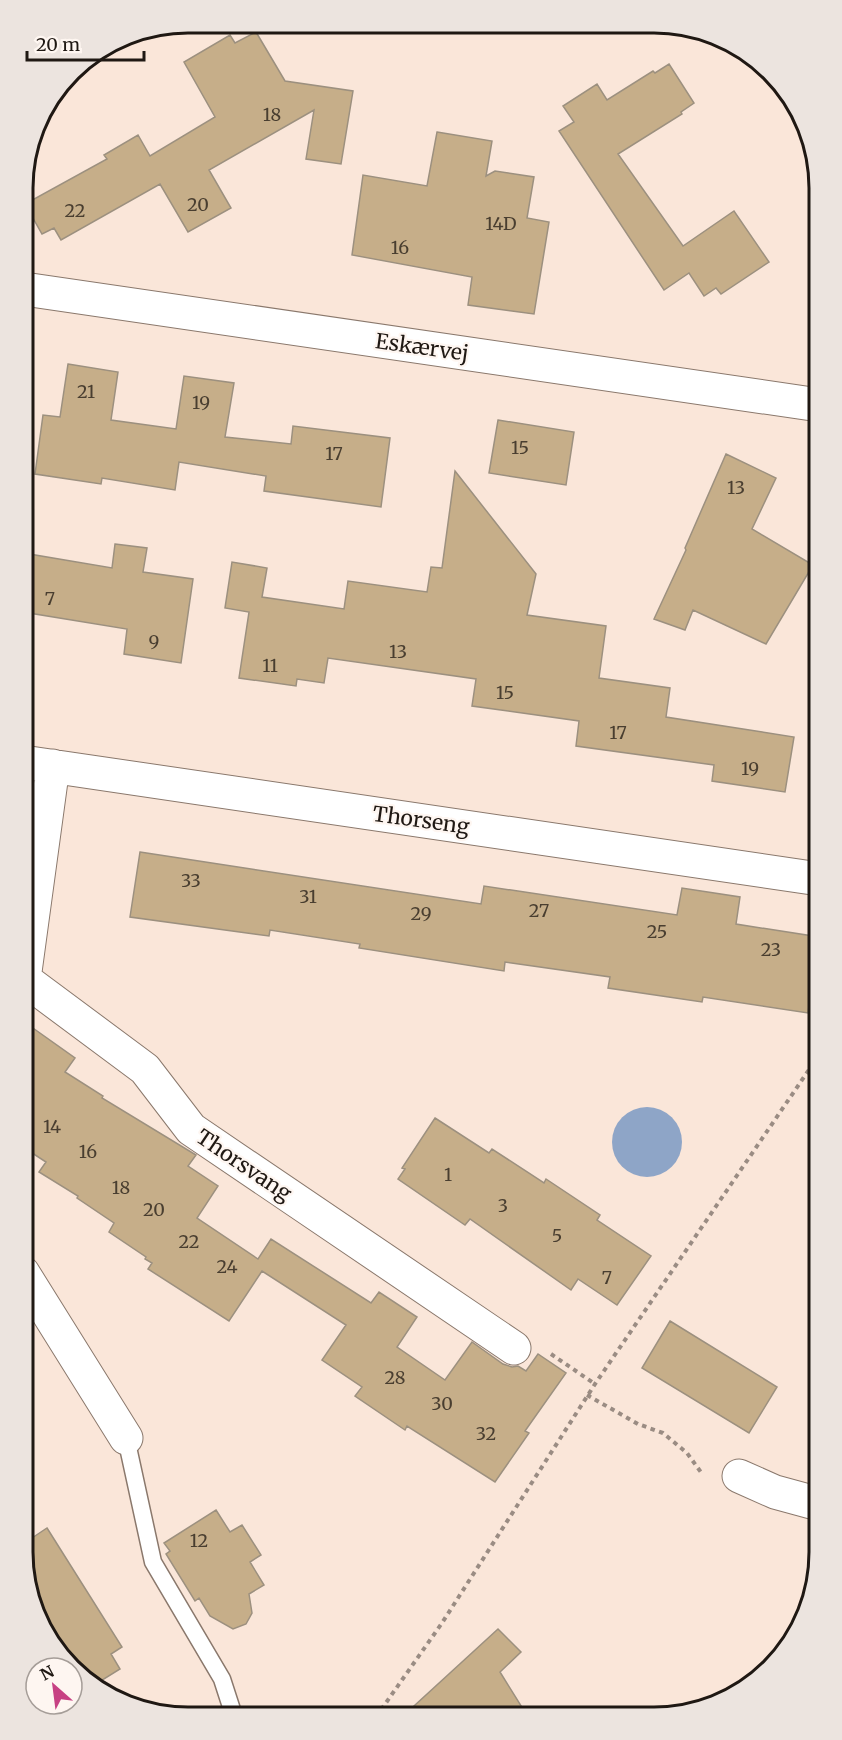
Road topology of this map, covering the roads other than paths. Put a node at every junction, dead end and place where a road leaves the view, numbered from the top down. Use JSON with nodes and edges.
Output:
{"nodes":[{"id":1,"x":33,"y":291,"type":"edge"},
{"id":2,"x":809,"y":404,"type":"edge"},
{"id":3,"x":38,"y":764,"type":"edge"},
{"id":4,"x":33,"y":841,"type":"edge"},
{"id":5,"x":809,"y":878,"type":"edge"},
{"id":6,"x":33,"y":986,"type":"edge"},
{"id":7,"x":33,"y":1289,"type":"edge"},
{"id":8,"x":530,"y":1349,"type":"road end"},
{"id":9,"x":126,"y":1438,"type":"joint"},
{"id":10,"x":739,"y":1476,"type":"road end"},
{"id":11,"x":809,"y":1501,"type":"edge"},
{"id":12,"x":231,"y":1707,"type":"edge"}],
"edges":[{"from":1,"to":2,"type":"street","name":"Eskærvej"},
{"from":3,"to":4,"type":"street","name":"Thorsvang"},
{"from":3,"to":5,"type":"street","name":"Thorseng"},
{"from":6,"to":8,"type":"street","name":"Thorsvang"},
{"from":7,"to":9,"type":"street"},
{"from":9,"to":12,"type":"lane"},
{"from":10,"to":11,"type":"street"}]}
